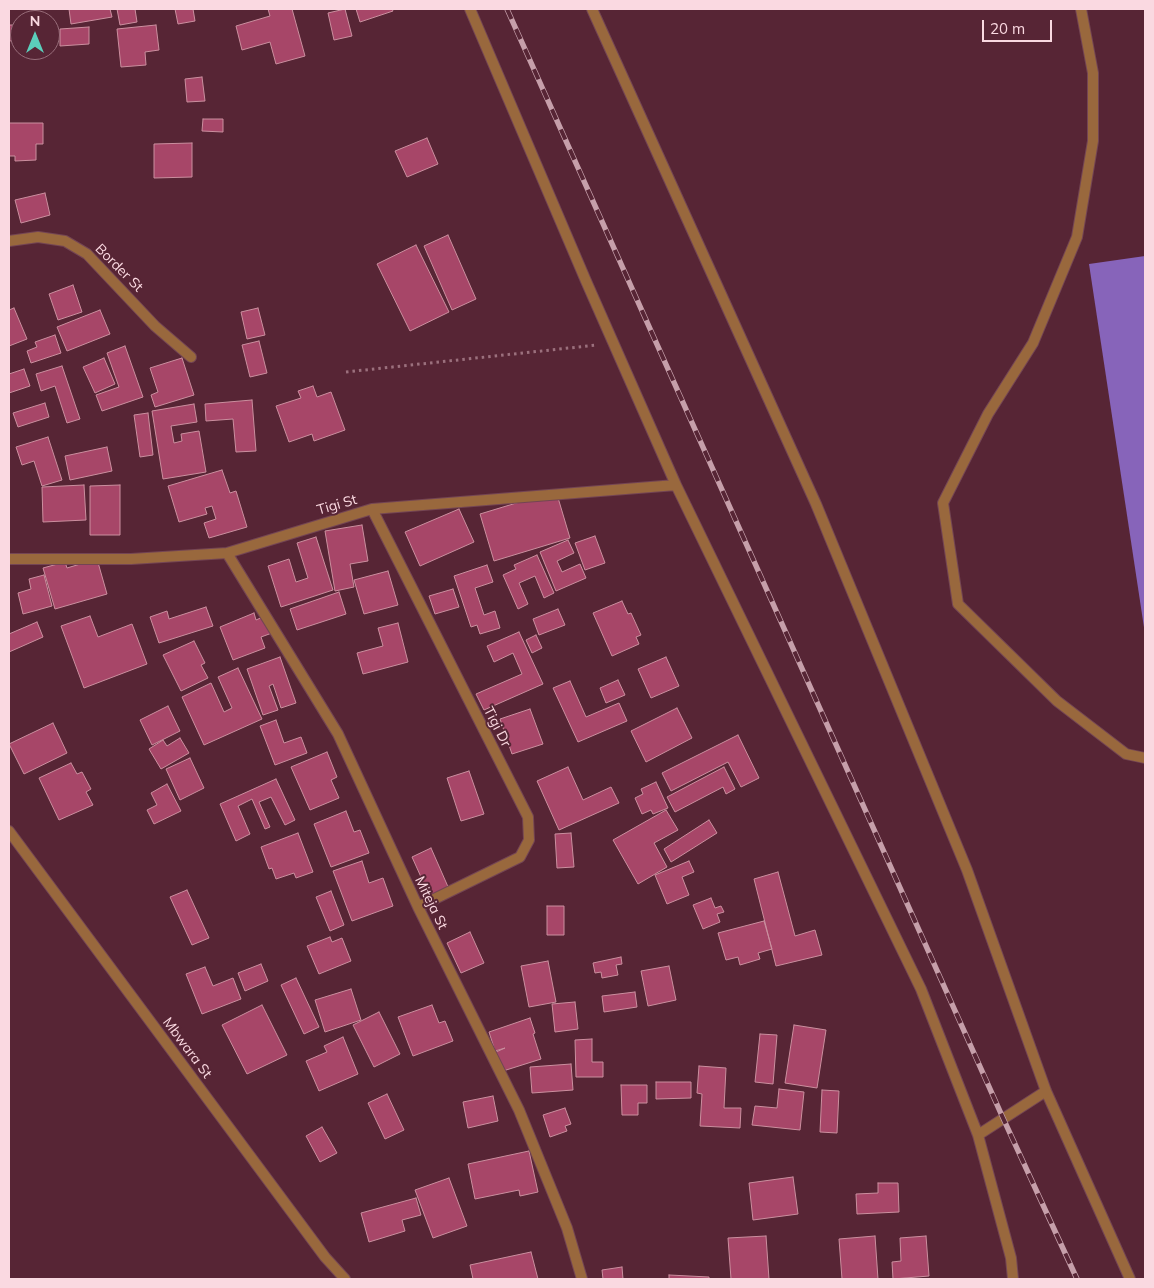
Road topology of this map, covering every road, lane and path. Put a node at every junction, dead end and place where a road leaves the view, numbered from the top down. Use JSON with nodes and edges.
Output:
{"nodes":[{"id":1,"x":470,"y":9,"type":"edge"},
{"id":2,"x":592,"y":9,"type":"edge"},
{"id":3,"x":1081,"y":9,"type":"edge"},
{"id":4,"x":9,"y":241,"type":"edge"},
{"id":5,"x":613,"y":343,"type":"junction"},
{"id":6,"x":191,"y":357,"type":"dead end"},
{"id":7,"x":346,"y":372,"type":"dead end"},
{"id":8,"x":676,"y":485,"type":"junction"},
{"id":9,"x":372,"y":509,"type":"junction"},
{"id":10,"x":227,"y":553,"type":"junction"},
{"id":11,"x":9,"y":559,"type":"edge"},
{"id":12,"x":1145,"y":758,"type":"edge"},
{"id":13,"x":9,"y":831,"type":"edge"},
{"id":14,"x":418,"y":908,"type":"junction"},
{"id":15,"x":1046,"y":1091,"type":"junction"},
{"id":16,"x":978,"y":1135,"type":"junction"},
{"id":17,"x":345,"y":1279,"type":"edge"},
{"id":18,"x":582,"y":1279,"type":"edge"},
{"id":19,"x":1013,"y":1279,"type":"edge"},
{"id":20,"x":1130,"y":1279,"type":"edge"}],
"edges":[{"from":1,"to":5,"type":"street"},
{"from":2,"to":15,"type":"street"},
{"from":3,"to":12,"type":"street"},
{"from":4,"to":6,"type":"street","name":"Border St"},
{"from":5,"to":7,"type":"path"},
{"from":5,"to":8,"type":"street"},
{"from":8,"to":9,"type":"street","name":"Tigi St"},
{"from":8,"to":16,"type":"street"},
{"from":9,"to":10,"type":"street","name":"Tigi St"},
{"from":9,"to":14,"type":"street","name":"Tigi Dr"},
{"from":10,"to":11,"type":"street","name":"Tigi St"},
{"from":10,"to":14,"type":"street","name":"Miteja St"},
{"from":13,"to":17,"type":"street","name":"Mbwara St"},
{"from":14,"to":18,"type":"street","name":"Miteja St"},
{"from":15,"to":16,"type":"street"},
{"from":15,"to":20,"type":"street"},
{"from":16,"to":19,"type":"street"}]}
